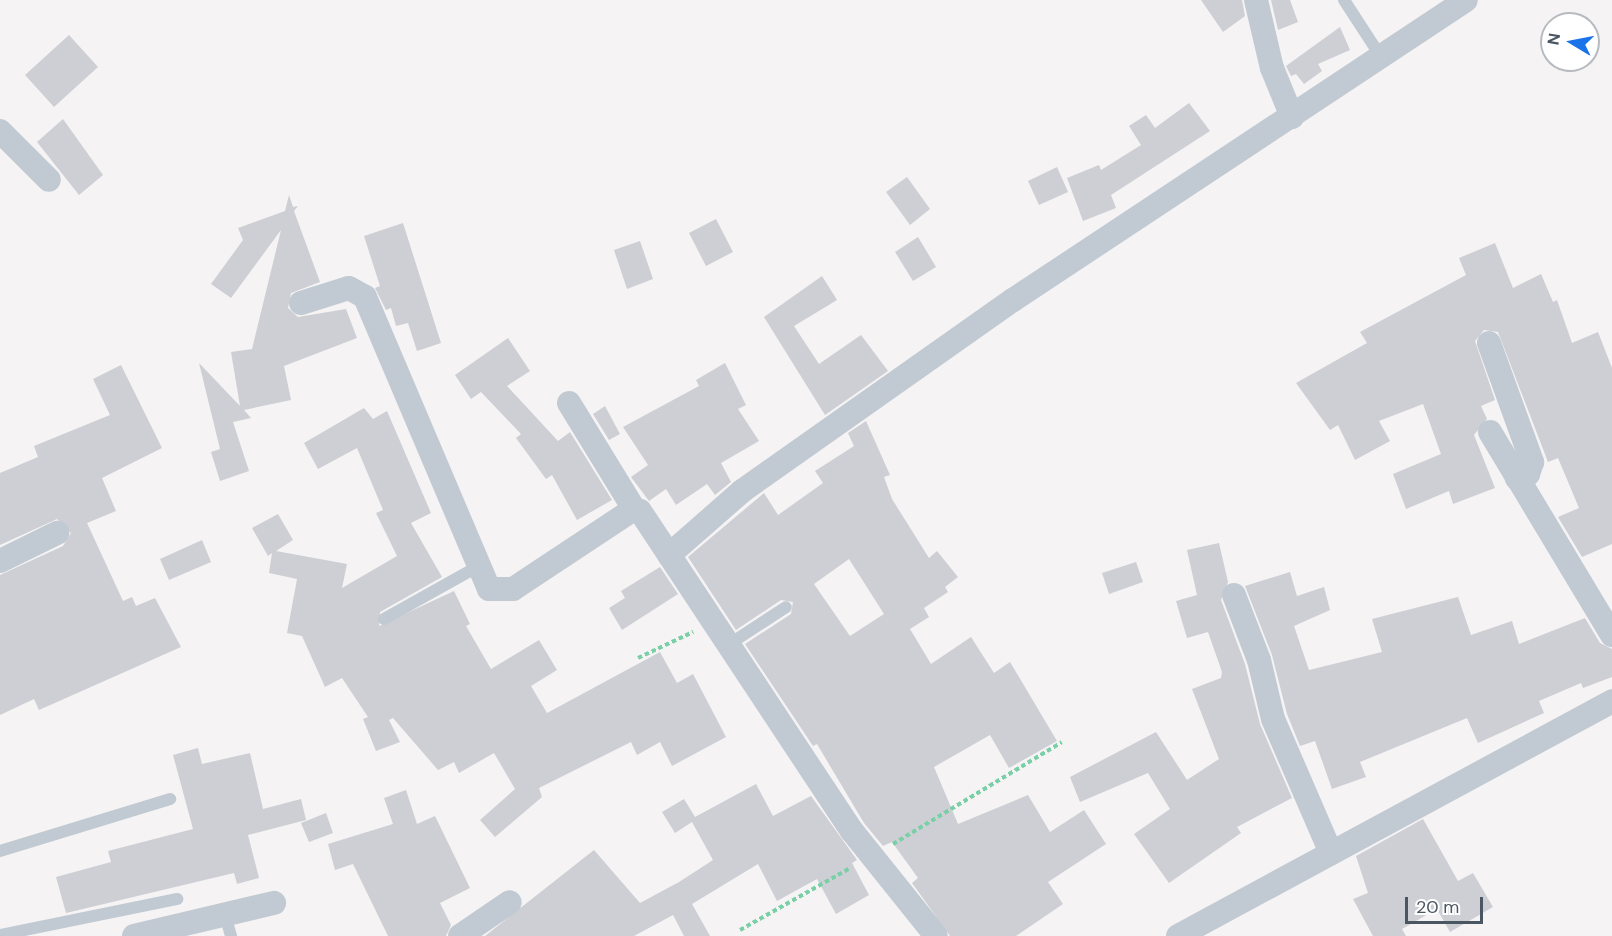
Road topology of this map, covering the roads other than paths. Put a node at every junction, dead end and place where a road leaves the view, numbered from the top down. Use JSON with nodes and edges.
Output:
{"nodes":[{"id":1,"x":1256,"y":0,"type":"edge"},
{"id":2,"x":1344,"y":0,"type":"edge"},
{"id":3,"x":1466,"y":0,"type":"edge"},
{"id":4,"x":1381,"y":57,"type":"junction"},
{"id":5,"x":1292,"y":117,"type":"junction"},
{"id":6,"x":0,"y":131,"type":"edge"},
{"id":7,"x":49,"y":180,"type":"dead end"},
{"id":8,"x":301,"y":303,"type":"dead end"},
{"id":9,"x":1489,"y":343,"type":"dead end"},
{"id":10,"x":569,"y":404,"type":"dead end"},
{"id":11,"x":1490,"y":432,"type":"dead end"},
{"id":12,"x":1517,"y":478,"type":"junction"},
{"id":13,"x":634,"y":509,"type":"junction"},
{"id":14,"x":57,"y":533,"type":"dead end"},
{"id":15,"x":669,"y":555,"type":"junction"},
{"id":16,"x":0,"y":561,"type":"edge"},
{"id":17,"x":477,"y":567,"type":"junction"},
{"id":18,"x":1234,"y":595,"type":"dead end"},
{"id":19,"x":786,"y":607,"type":"dead end"},
{"id":20,"x":384,"y":619,"type":"dead end"},
{"id":21,"x":1612,"y":634,"type":"edge"},
{"id":22,"x":728,"y":645,"type":"junction"},
{"id":23,"x":1612,"y":701,"type":"edge"},
{"id":24,"x":170,"y":800,"type":"dead end"},
{"id":25,"x":0,"y":851,"type":"edge"},
{"id":26,"x":1330,"y":853,"type":"junction"},
{"id":27,"x":177,"y":898,"type":"dead end"},
{"id":28,"x":510,"y":902,"type":"dead end"},
{"id":29,"x":274,"y":903,"type":"dead end"},
{"id":30,"x":228,"y":925,"type":"edge"},
{"id":31,"x":0,"y":935,"type":"edge"},
{"id":32,"x":134,"y":936,"type":"edge"},
{"id":33,"x":460,"y":936,"type":"edge"},
{"id":34,"x":936,"y":936,"type":"edge"},
{"id":35,"x":1178,"y":936,"type":"edge"}],
"edges":[{"from":1,"to":5,"type":"street"},
{"from":2,"to":4,"type":"lane"},
{"from":3,"to":4,"type":"street"},
{"from":4,"to":5,"type":"street"},
{"from":5,"to":15,"type":"street"},
{"from":6,"to":7,"type":"street"},
{"from":8,"to":17,"type":"street"},
{"from":9,"to":12,"type":"street"},
{"from":10,"to":13,"type":"street"},
{"from":11,"to":12,"type":"street"},
{"from":12,"to":21,"type":"street"},
{"from":13,"to":15,"type":"street"},
{"from":13,"to":17,"type":"street"},
{"from":14,"to":16,"type":"street"},
{"from":15,"to":22,"type":"street"},
{"from":17,"to":20,"type":"lane"},
{"from":18,"to":26,"type":"street"},
{"from":19,"to":22,"type":"lane"},
{"from":22,"to":34,"type":"street"},
{"from":23,"to":26,"type":"street"},
{"from":24,"to":25,"type":"lane"},
{"from":26,"to":35,"type":"street"},
{"from":27,"to":31,"type":"lane"},
{"from":28,"to":33,"type":"street"},
{"from":29,"to":30,"type":"street"},
{"from":30,"to":32,"type":"street"}]}
